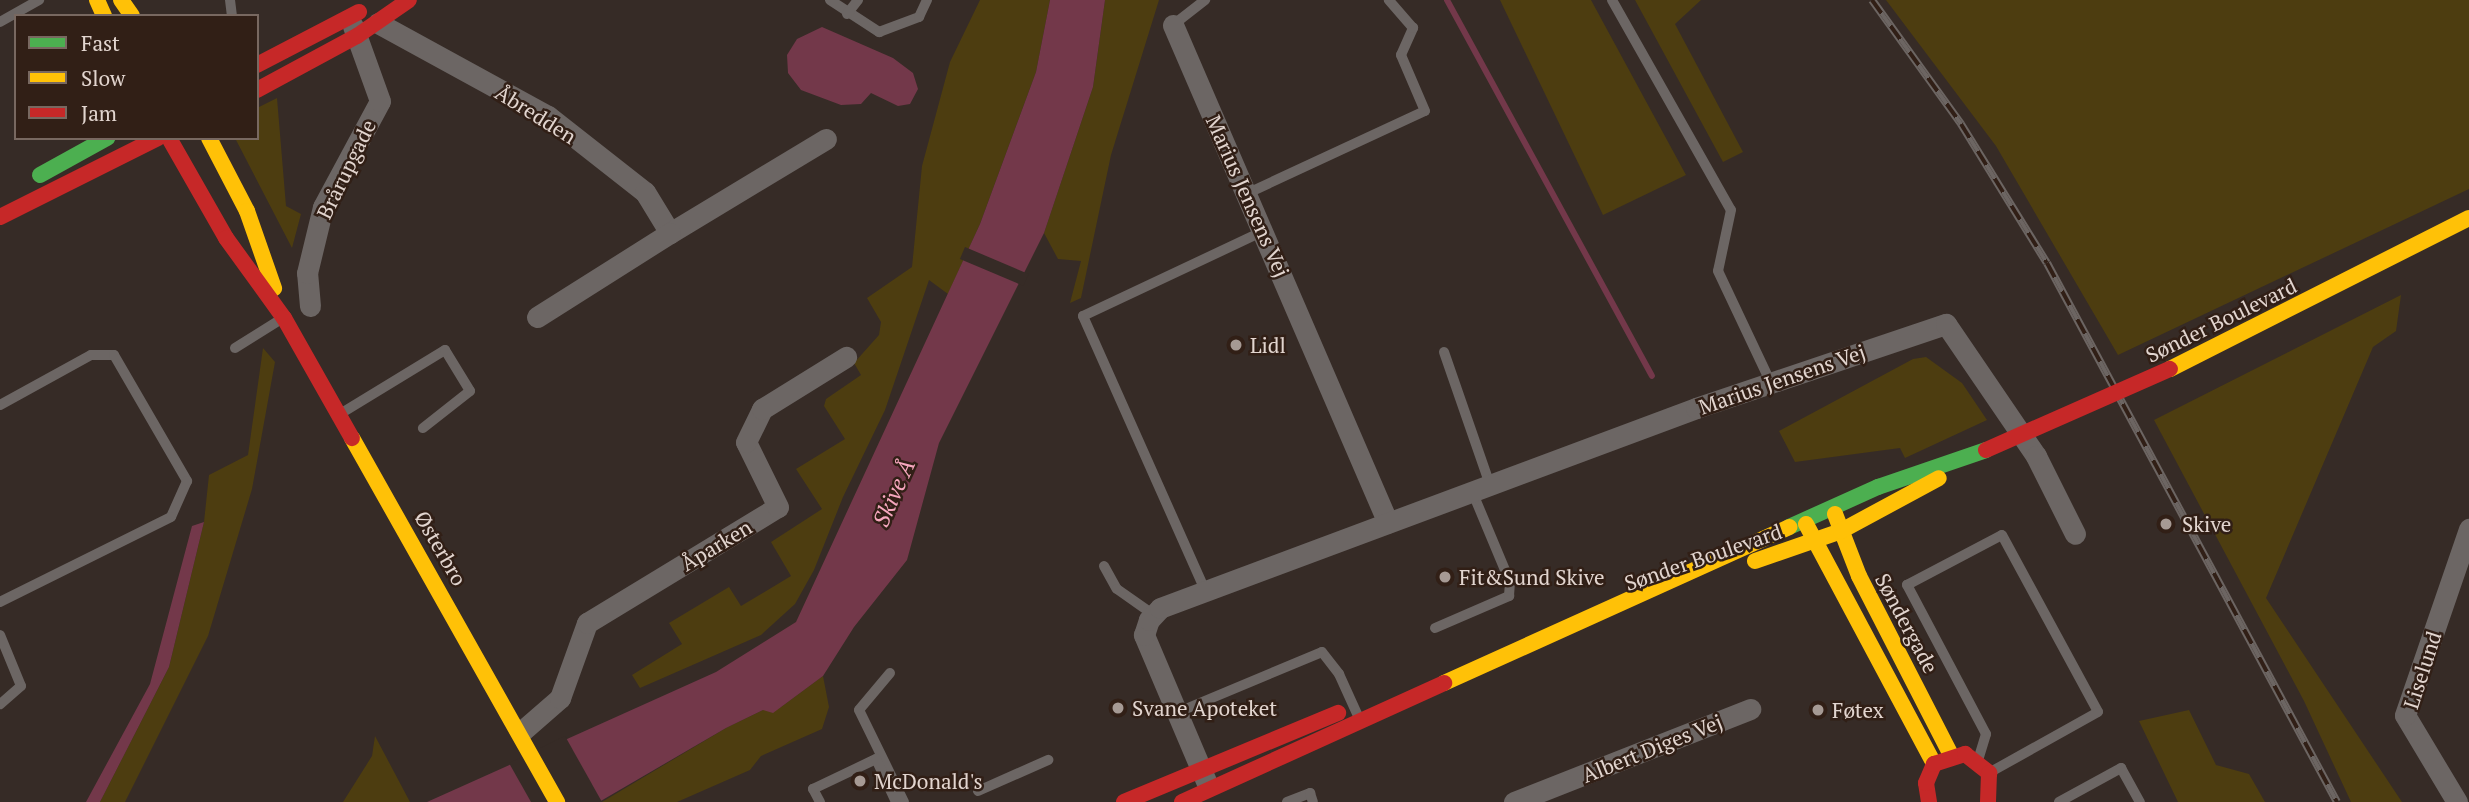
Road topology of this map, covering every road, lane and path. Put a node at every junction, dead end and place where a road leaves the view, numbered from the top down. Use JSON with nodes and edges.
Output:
{"nodes":[{"id":1,"x":39,"y":0,"type":"edge"},
{"id":2,"x":381,"y":0,"type":"edge"},
{"id":3,"x":409,"y":0,"type":"edge"},
{"id":4,"x":830,"y":0,"type":"edge"},
{"id":5,"x":858,"y":0,"type":"edge"},
{"id":6,"x":927,"y":0,"type":"edge"},
{"id":7,"x":1205,"y":0,"type":"edge"},
{"id":8,"x":1390,"y":0,"type":"edge"},
{"id":9,"x":1612,"y":0,"type":"edge"},
{"id":10,"x":14,"y":14,"type":"edge"},
{"id":11,"x":847,"y":14,"type":"junction"},
{"id":12,"x":378,"y":23,"type":"junction"},
{"id":13,"x":1173,"y":25,"type":"joint"},
{"id":14,"x":353,"y":27,"type":"junction"},
{"id":15,"x":259,"y":64,"type":"edge"},
{"id":16,"x":259,"y":89,"type":"edge"},
{"id":17,"x":826,"y":139,"type":"dead end"},
{"id":18,"x":103,"y":140,"type":"edge"},
{"id":19,"x":154,"y":140,"type":"edge"},
{"id":20,"x":170,"y":140,"type":"edge"},
{"id":21,"x":210,"y":140,"type":"edge"},
{"id":22,"x":12,"y":191,"type":"edge"},
{"id":23,"x":1246,"y":194,"type":"junction"},
{"id":24,"x":0,"y":217,"type":"edge"},
{"id":25,"x":2469,"y":219,"type":"edge"},
{"id":26,"x":1264,"y":231,"type":"junction"},
{"id":27,"x":670,"y":233,"type":"junction"},
{"id":28,"x":310,"y":306,"type":"dead end"},
{"id":29,"x":537,"y":317,"type":"dead end"},
{"id":30,"x":284,"y":318,"type":"junction"},
{"id":31,"x":235,"y":348,"type":"dead end"},
{"id":32,"x":1444,"y":352,"type":"dead end"},
{"id":33,"x":846,"y":357,"type":"dead end"},
{"id":34,"x":1771,"y":383,"type":"junction"},
{"id":35,"x":0,"y":405,"type":"edge"},
{"id":36,"x":340,"y":414,"type":"junction"},
{"id":37,"x":423,"y":428,"type":"dead end"},
{"id":38,"x":1986,"y":450,"type":"junction"},
{"id":39,"x":1481,"y":488,"type":"junction"},
{"id":40,"x":1832,"y":507,"type":"junction"},
{"id":41,"x":1804,"y":520,"type":"junction"},
{"id":42,"x":1388,"y":523,"type":"junction"},
{"id":43,"x":2469,"y":529,"type":"edge"},
{"id":44,"x":1841,"y":531,"type":"junction"},
{"id":45,"x":2075,"y":534,"type":"dead end"},
{"id":46,"x":1815,"y":541,"type":"junction"},
{"id":47,"x":1104,"y":566,"type":"dead end"},
{"id":48,"x":1205,"y":590,"type":"junction"},
{"id":49,"x":0,"y":602,"type":"edge"},
{"id":50,"x":1154,"y":615,"type":"junction"},
{"id":51,"x":1580,"y":621,"type":"junction"},
{"id":52,"x":1435,"y":628,"type":"dead end"},
{"id":53,"x":0,"y":635,"type":"edge"},
{"id":54,"x":1496,"y":656,"type":"junction"},
{"id":55,"x":890,"y":673,"type":"dead end"},
{"id":56,"x":0,"y":704,"type":"edge"},
{"id":57,"x":1354,"y":706,"type":"junction"},
{"id":58,"x":1750,"y":709,"type":"dead end"},
{"id":59,"x":1176,"y":713,"type":"junction"},
{"id":60,"x":1362,"y":724,"type":"junction"},
{"id":61,"x":521,"y":732,"type":"junction"},
{"id":62,"x":1951,"y":755,"type":"junction"},
{"id":63,"x":1048,"y":760,"type":"dead end"},
{"id":64,"x":1978,"y":760,"type":"junction"},
{"id":65,"x":1934,"y":764,"type":"junction"},
{"id":66,"x":1200,"y":768,"type":"junction"},
{"id":67,"x":1989,"y":774,"type":"junction"},
{"id":68,"x":1209,"y":790,"type":"junction"},
{"id":69,"x":978,"y":791,"type":"dead end"},
{"id":70,"x":557,"y":802,"type":"edge"},
{"id":71,"x":820,"y":802,"type":"edge"},
{"id":72,"x":896,"y":802,"type":"edge"},
{"id":73,"x":904,"y":802,"type":"edge"},
{"id":74,"x":1124,"y":802,"type":"edge"},
{"id":75,"x":1182,"y":802,"type":"edge"},
{"id":76,"x":1287,"y":802,"type":"edge"},
{"id":77,"x":1313,"y":802,"type":"edge"},
{"id":78,"x":1514,"y":802,"type":"edge"},
{"id":79,"x":1929,"y":802,"type":"edge"},
{"id":80,"x":1988,"y":802,"type":"edge"},
{"id":81,"x":2059,"y":802,"type":"edge"},
{"id":82,"x":2140,"y":802,"type":"edge"},
{"id":83,"x":2457,"y":802,"type":"edge"}],
"edges":[{"from":1,"to":10,"type":"lane"},
{"from":2,"to":14,"type":"street"},
{"from":3,"to":12,"type":"street"},
{"from":4,"to":11,"type":"lane"},
{"from":5,"to":11,"type":"lane"},
{"from":6,"to":11,"type":"lane"},
{"from":7,"to":13,"type":"lane"},
{"from":8,"to":23,"type":"lane"},
{"from":9,"to":34,"type":"lane"},
{"from":12,"to":14,"type":"street"},
{"from":12,"to":27,"type":"street","name":"Åbredden"},
{"from":13,"to":23,"type":"street","name":"Marius Jensens Vej"},
{"from":14,"to":15,"type":"street"},
{"from":14,"to":16,"type":"street"},
{"from":14,"to":28,"type":"street","name":"Brårupgade"},
{"from":17,"to":27,"type":"street"},
{"from":18,"to":22,"type":"street"},
{"from":19,"to":24,"type":"street"},
{"from":20,"to":30,"type":"street","name":"Østerbro"},
{"from":21,"to":30,"type":"street","name":"Østerbro"},
{"from":23,"to":26,"type":"street","name":"Marius Jensens Vej"},
{"from":25,"to":38,"type":"street","name":"Sønder Boulevard","bridge":true},
{"from":26,"to":42,"type":"street","name":"Marius Jensens Vej"},
{"from":26,"to":48,"type":"lane"},
{"from":27,"to":29,"type":"street"},
{"from":30,"to":31,"type":"lane"},
{"from":30,"to":36,"type":"street","name":"Østerbro"},
{"from":32,"to":39,"type":"lane"},
{"from":33,"to":61,"type":"street","name":"Åparken"},
{"from":34,"to":39,"type":"street","name":"Marius Jensens Vej"},
{"from":34,"to":45,"type":"street","name":"Marius Jensens Vej"},
{"from":35,"to":49,"type":"lane"},
{"from":36,"to":37,"type":"lane"},
{"from":36,"to":61,"type":"street","name":"Østerbro"},
{"from":38,"to":40,"type":"street","name":"Sønder Boulevard"},
{"from":38,"to":44,"type":"street","name":"Sønder Boulevard"},
{"from":39,"to":42,"type":"street","name":"Marius Jensens Vej"},
{"from":39,"to":52,"type":"lane"},
{"from":40,"to":41,"type":"street","name":"Sønder Boulevard"},
{"from":40,"to":44,"type":"street","name":"Søndergade"},
{"from":41,"to":46,"type":"street","name":"Søndergade"},
{"from":41,"to":51,"type":"street","name":"Sønder Boulevard"},
{"from":42,"to":48,"type":"street","name":"Marius Jensens Vej"},
{"from":43,"to":83,"type":"street","name":"Liselund"},
{"from":44,"to":46,"type":"street","name":"Sønder Boulevard"},
{"from":44,"to":62,"type":"street","name":"Søndergade"},
{"from":46,"to":51,"type":"street","name":"Sønder Boulevard"},
{"from":46,"to":65,"type":"street","name":"Søndergade"},
{"from":47,"to":50,"type":"lane"},
{"from":48,"to":50,"type":"street","name":"Marius Jensens Vej"},
{"from":50,"to":59,"type":"street"},
{"from":51,"to":54,"type":"street","name":"Sønder Boulevard"},
{"from":53,"to":56,"type":"lane"},
{"from":54,"to":57,"type":"street","name":"Sønder Boulevard"},
{"from":54,"to":60,"type":"street","name":"Sønder Boulevard"},
{"from":55,"to":73,"type":"lane"},
{"from":57,"to":59,"type":"lane"},
{"from":57,"to":60,"type":"lane"},
{"from":57,"to":66,"type":"street","name":"Sønder Boulevard"},
{"from":58,"to":78,"type":"street","name":"Albert Diges Vej"},
{"from":59,"to":66,"type":"street"},
{"from":60,"to":68,"type":"street","name":"Sønder Boulevard"},
{"from":61,"to":70,"type":"street","name":"Østerbro"},
{"from":62,"to":64,"type":"street"},
{"from":62,"to":65,"type":"street"},
{"from":63,"to":69,"type":"lane"},
{"from":64,"to":67,"type":"street"},
{"from":64,"to":67,"type":"lane"},
{"from":65,"to":79,"type":"street"},
{"from":66,"to":68,"type":"street"},
{"from":66,"to":74,"type":"street","name":"Sønder Boulevard"},
{"from":67,"to":80,"type":"street"},
{"from":68,"to":75,"type":"street","name":"Sønder Boulevard"},
{"from":71,"to":72,"type":"lane"},
{"from":76,"to":77,"type":"lane"},
{"from":81,"to":82,"type":"lane"}]}
